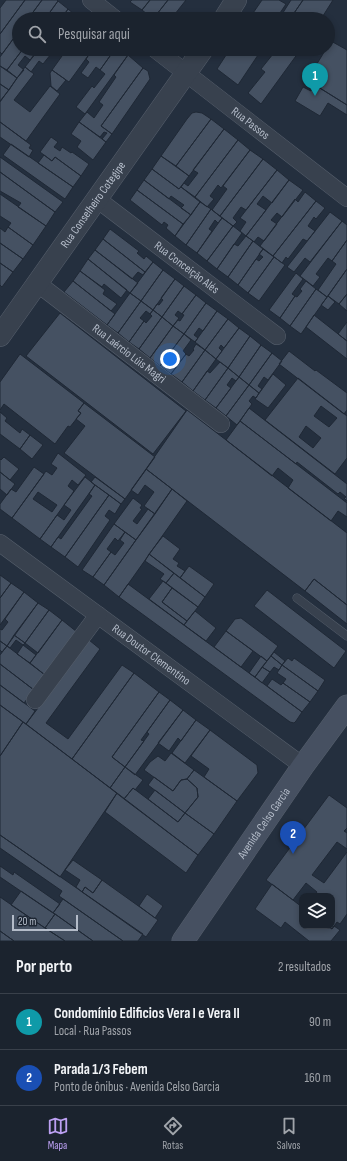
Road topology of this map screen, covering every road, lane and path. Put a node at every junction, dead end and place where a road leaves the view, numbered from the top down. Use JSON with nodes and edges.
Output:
{"nodes":[{"id":1,"x":91,"y":0,"type":"edge"},
{"id":2,"x":236,"y":0,"type":"edge"},
{"id":3,"x":106,"y":12,"type":"edge"},
{"id":4,"x":228,"y":12,"type":"edge"},
{"id":5,"x":164,"y":56,"type":"edge"},
{"id":6,"x":198,"y":56,"type":"edge"},
{"id":7,"x":186,"y":73,"type":"junction"},
{"id":8,"x":347,"y":198,"type":"edge"},
{"id":9,"x":97,"y":199,"type":"junction"},
{"id":10,"x":37,"y":283,"type":"junction"},
{"id":11,"x":0,"y":336,"type":"edge"},
{"id":12,"x":277,"y":336,"type":"dead end"},
{"id":13,"x":221,"y":424,"type":"dead end"},
{"id":14,"x":2,"y":550,"type":"edge"},
{"id":15,"x":297,"y":598,"type":"dead end"},
{"id":16,"x":98,"y":615,"type":"junction"},
{"id":17,"x":347,"y":636,"type":"edge"},
{"id":18,"x":35,"y":700,"type":"dead end"},
{"id":19,"x":347,"y":706,"type":"edge"},
{"id":20,"x":303,"y":766,"type":"junction"},
{"id":21,"x":183,"y":941,"type":"edge"}],
"edges":[{"from":1,"to":3,"type":"street"},
{"from":2,"to":4,"type":"street"},
{"from":5,"to":7,"type":"street","name":"Rua Passos"},
{"from":6,"to":7,"type":"street","name":"Rua Conselheiro Cotegipe"},
{"from":7,"to":8,"type":"street","name":"Rua Passos"},
{"from":7,"to":9,"type":"street","name":"Rua Conselheiro Cotegipe"},
{"from":9,"to":10,"type":"street","name":"Rua Conselheiro Cotegipe"},
{"from":9,"to":12,"type":"street","name":"Rua Conceição Alés"},
{"from":10,"to":11,"type":"street","name":"Rua Conselheiro Cotegipe"},
{"from":10,"to":13,"type":"street","name":"Rua Laércio Lúis Magri"},
{"from":14,"to":16,"type":"street","name":"Rua Doutor Clementino"},
{"from":15,"to":17,"type":"lane"},
{"from":16,"to":18,"type":"street"},
{"from":16,"to":20,"type":"street","name":"Rua Doutor Clementino"},
{"from":19,"to":20,"type":"main road","name":"Avenida Celso Garcia"},
{"from":20,"to":21,"type":"main road","name":"Avenida Celso Garcia"}]}
